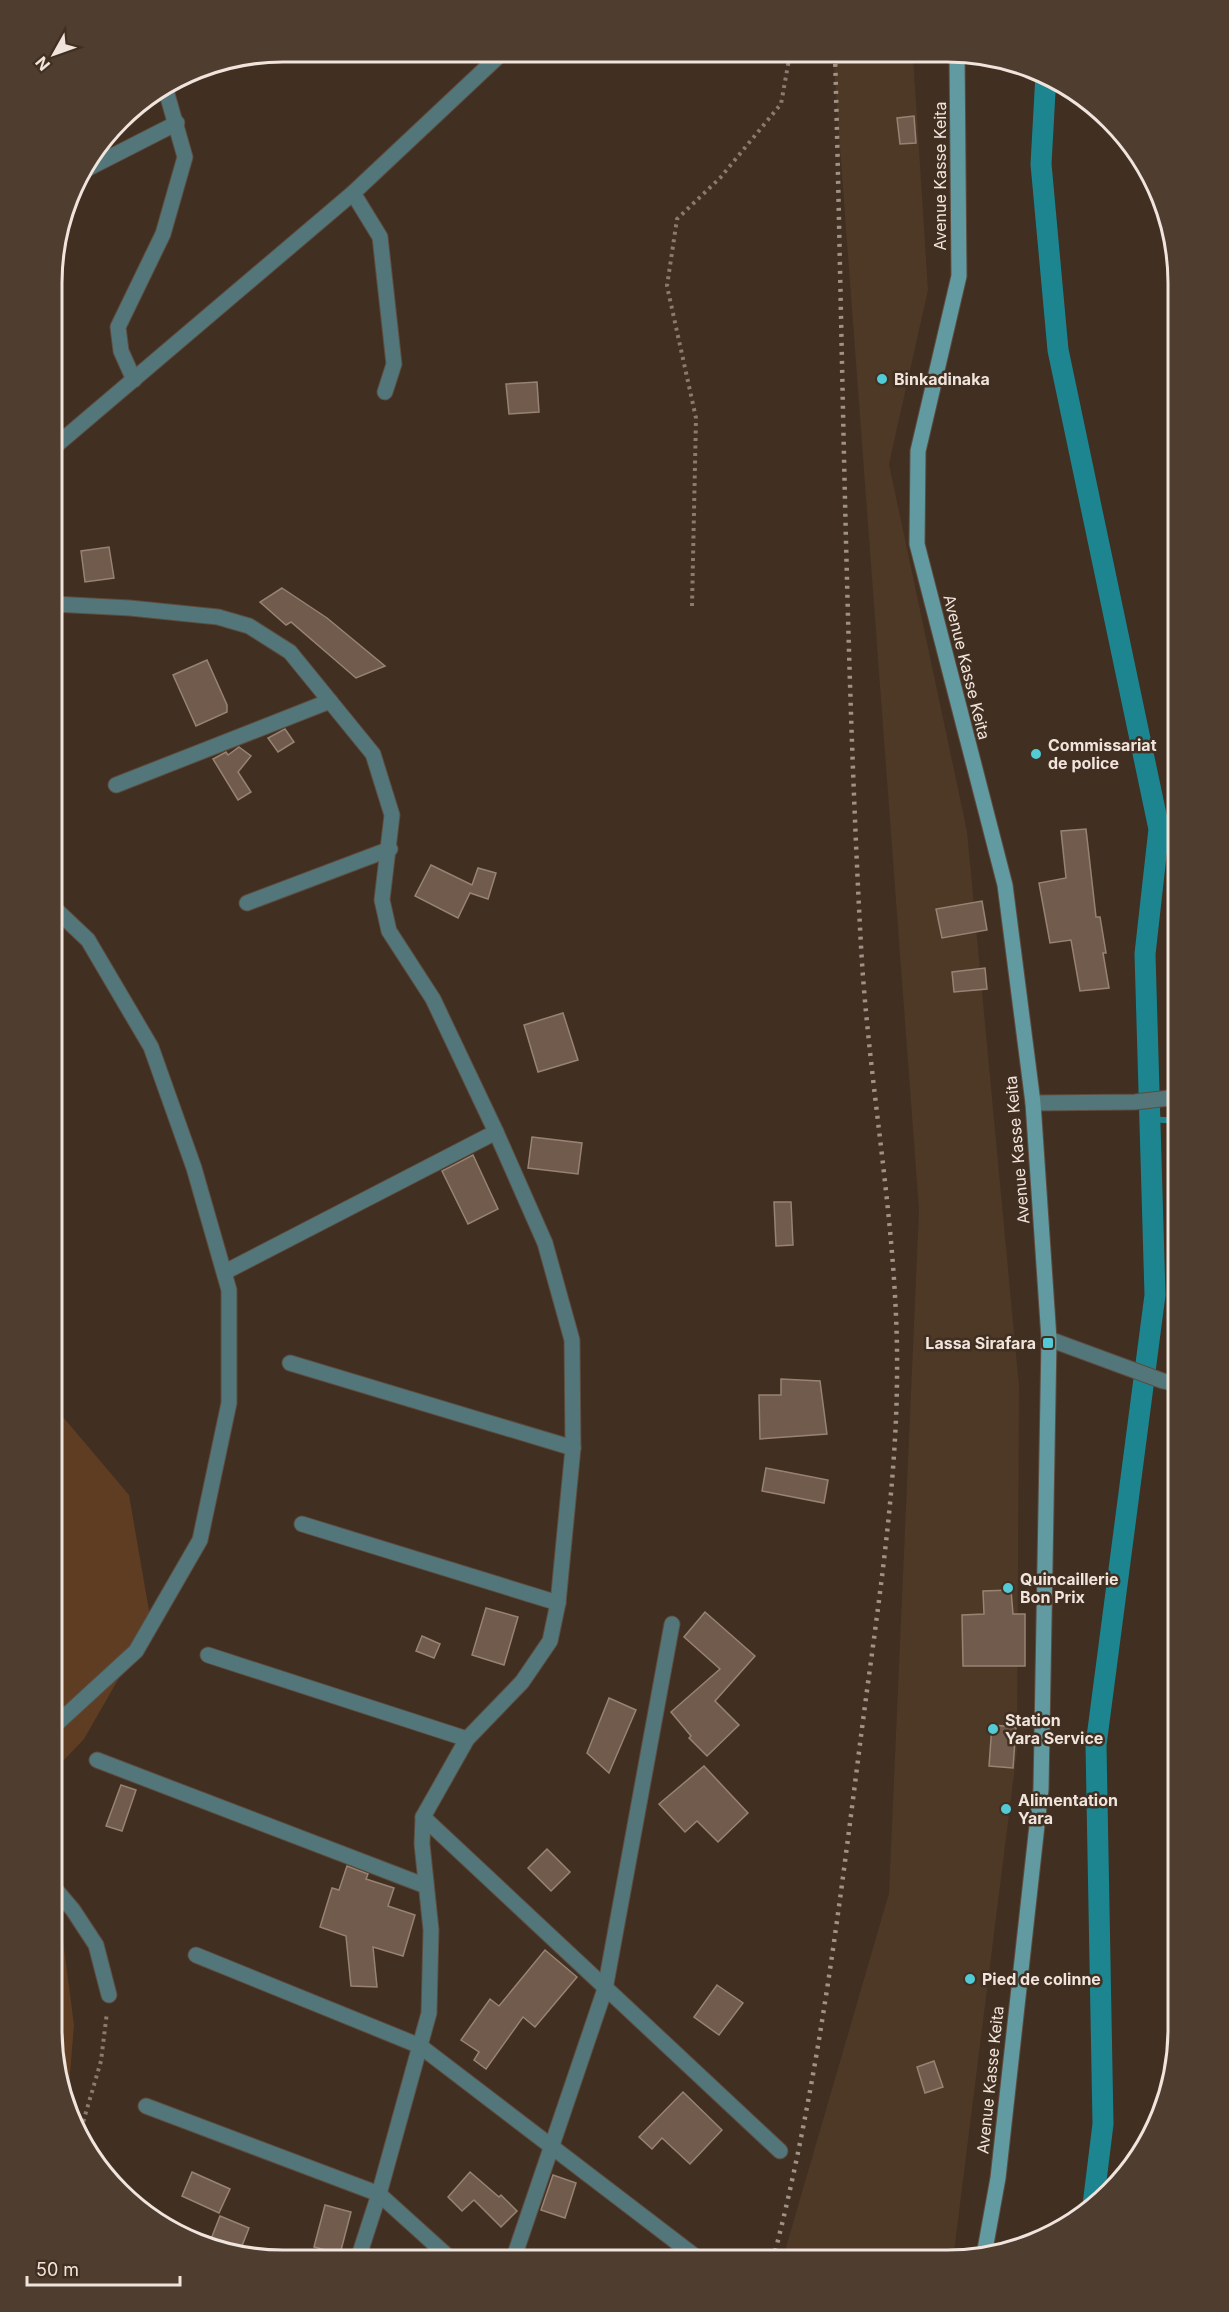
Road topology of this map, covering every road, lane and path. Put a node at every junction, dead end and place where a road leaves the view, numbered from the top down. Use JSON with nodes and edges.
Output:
{"nodes":[{"id":1,"x":492,"y":62,"type":"edge"},
{"id":2,"x":789,"y":62,"type":"edge"},
{"id":3,"x":957,"y":62,"type":"edge"},
{"id":4,"x":167,"y":94,"type":"edge"},
{"id":5,"x":177,"y":123,"type":"junction"},
{"id":6,"x":96,"y":164,"type":"edge"},
{"id":7,"x":353,"y":193,"type":"junction"},
{"id":8,"x":134,"y":380,"type":"junction"},
{"id":9,"x":385,"y":392,"type":"dead end"},
{"id":10,"x":62,"y":440,"type":"edge"},
{"id":11,"x":62,"y":605,"type":"edge"},
{"id":12,"x":692,"y":606,"type":"dead end"},
{"id":13,"x":330,"y":701,"type":"junction"},
{"id":14,"x":116,"y":785,"type":"dead end"},
{"id":15,"x":390,"y":849,"type":"junction"},
{"id":16,"x":248,"y":903,"type":"dead end"},
{"id":17,"x":62,"y":915,"type":"edge"},
{"id":18,"x":1168,"y":1098,"type":"edge"},
{"id":19,"x":1034,"y":1103,"type":"junction"},
{"id":20,"x":496,"y":1132,"type":"junction"},
{"id":21,"x":225,"y":1272,"type":"junction"},
{"id":22,"x":1049,"y":1339,"type":"junction"},
{"id":23,"x":290,"y":1363,"type":"dead end"},
{"id":24,"x":1168,"y":1382,"type":"edge"},
{"id":25,"x":573,"y":1448,"type":"junction"},
{"id":26,"x":302,"y":1524,"type":"dead end"},
{"id":27,"x":558,"y":1603,"type":"junction"},
{"id":28,"x":672,"y":1624,"type":"dead end"},
{"id":29,"x":208,"y":1656,"type":"dead end"},
{"id":30,"x":62,"y":1719,"type":"edge"},
{"id":31,"x":467,"y":1739,"type":"junction"},
{"id":32,"x":97,"y":1760,"type":"dead end"},
{"id":33,"x":423,"y":1817,"type":"junction"},
{"id":34,"x":426,"y":1886,"type":"junction"},
{"id":35,"x":62,"y":1897,"type":"edge"},
{"id":36,"x":196,"y":1955,"type":"dead end"},
{"id":37,"x":605,"y":1989,"type":"junction"},
{"id":38,"x":109,"y":1995,"type":"joint"},
{"id":39,"x":420,"y":2046,"type":"junction"},
{"id":40,"x":146,"y":2106,"type":"dead end"},
{"id":41,"x":83,"y":2124,"type":"edge"},
{"id":42,"x":551,"y":2146,"type":"junction"},
{"id":43,"x":780,"y":2151,"type":"dead end"},
{"id":44,"x":379,"y":2194,"type":"junction"},
{"id":45,"x":986,"y":2247,"type":"edge"},
{"id":46,"x":361,"y":2250,"type":"edge"},
{"id":47,"x":441,"y":2250,"type":"edge"},
{"id":48,"x":516,"y":2250,"type":"edge"},
{"id":49,"x":687,"y":2250,"type":"edge"}],
"edges":[{"from":1,"to":7,"type":"street"},
{"from":2,"to":12,"type":"path"},
{"from":3,"to":19,"type":"main road","name":"Avenue Kasse Keita"},
{"from":4,"to":5,"type":"street"},
{"from":5,"to":6,"type":"street"},
{"from":5,"to":8,"type":"street"},
{"from":7,"to":8,"type":"street"},
{"from":7,"to":9,"type":"street"},
{"from":8,"to":10,"type":"street"},
{"from":11,"to":13,"type":"street"},
{"from":13,"to":14,"type":"street"},
{"from":13,"to":15,"type":"street"},
{"from":15,"to":16,"type":"street"},
{"from":15,"to":20,"type":"street"},
{"from":17,"to":21,"type":"street"},
{"from":18,"to":19,"type":"street"},
{"from":19,"to":22,"type":"main road","name":"Avenue Kasse Keita"},
{"from":20,"to":21,"type":"street"},
{"from":20,"to":25,"type":"street"},
{"from":21,"to":30,"type":"street"},
{"from":22,"to":24,"type":"street"},
{"from":22,"to":45,"type":"main road","name":"Avenue Kasse Keita"},
{"from":23,"to":25,"type":"street"},
{"from":25,"to":27,"type":"street"},
{"from":26,"to":27,"type":"street"},
{"from":27,"to":31,"type":"street"},
{"from":28,"to":37,"type":"street"},
{"from":29,"to":31,"type":"street"},
{"from":31,"to":33,"type":"street"},
{"from":32,"to":34,"type":"street"},
{"from":33,"to":34,"type":"street"},
{"from":33,"to":37,"type":"street"},
{"from":34,"to":39,"type":"street"},
{"from":35,"to":38,"type":"street"},
{"from":36,"to":39,"type":"street"},
{"from":37,"to":42,"type":"street"},
{"from":37,"to":43,"type":"street"},
{"from":38,"to":41,"type":"path"},
{"from":39,"to":42,"type":"street"},
{"from":39,"to":44,"type":"street"},
{"from":40,"to":44,"type":"street"},
{"from":42,"to":48,"type":"street"},
{"from":42,"to":49,"type":"street"},
{"from":44,"to":46,"type":"street"},
{"from":44,"to":47,"type":"street"}]}
